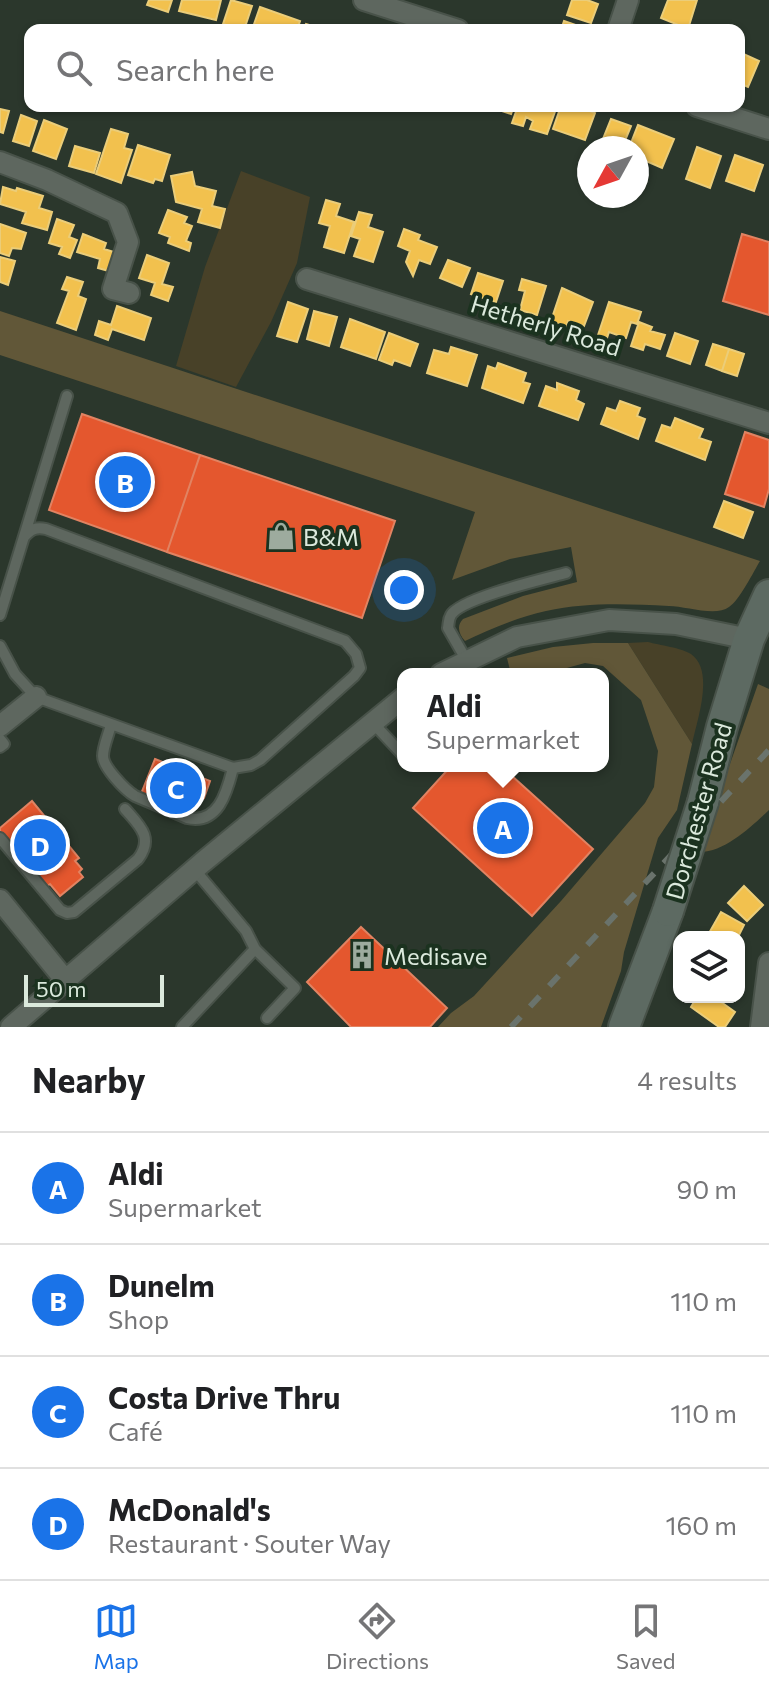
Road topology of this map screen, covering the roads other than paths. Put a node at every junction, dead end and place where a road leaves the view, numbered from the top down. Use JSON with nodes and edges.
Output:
{"nodes":[{"id":1,"x":364,"y":0,"type":"edge"},
{"id":2,"x":628,"y":0,"type":"edge"},
{"id":3,"x":439,"y":24,"type":"edge"},
{"id":4,"x":620,"y":24,"type":"edge"},
{"id":5,"x":716,"y":112,"type":"edge"},
{"id":6,"x":769,"y":129,"type":"edge"},
{"id":7,"x":0,"y":162,"type":"edge"},
{"id":8,"x":307,"y":279,"type":"dead end"},
{"id":9,"x":129,"y":293,"type":"dead end"},
{"id":10,"x":67,"y":396,"type":"dead end"},
{"id":11,"x":769,"y":423,"type":"edge"},
{"id":12,"x":24,"y":537,"type":"junction"},
{"id":13,"x":566,"y":573,"type":"dead end"},
{"id":14,"x":769,"y":595,"type":"edge"},
{"id":15,"x":0,"y":615,"type":"edge"},
{"id":16,"x":749,"y":639,"type":"junction"},
{"id":17,"x":0,"y":646,"type":"edge"},
{"id":18,"x":467,"y":661,"type":"junction"},
{"id":19,"x":453,"y":668,"type":"edge"},
{"id":20,"x":36,"y":697,"type":"junction"},
{"id":21,"x":397,"y":703,"type":"edge"},
{"id":22,"x":373,"y":723,"type":"junction"},
{"id":23,"x":111,"y":724,"type":"junction"},
{"id":24,"x":1,"y":739,"type":"edge"},
{"id":25,"x":397,"y":749,"type":"edge"},
{"id":26,"x":233,"y":768,"type":"junction"},
{"id":27,"x":125,"y":809,"type":"dead end"},
{"id":28,"x":0,"y":838,"type":"edge"},
{"id":29,"x":194,"y":869,"type":"junction"},
{"id":30,"x":0,"y":900,"type":"edge"},
{"id":31,"x":255,"y":949,"type":"junction"},
{"id":32,"x":769,"y":963,"type":"edge"},
{"id":33,"x":66,"y":981,"type":"junction"},
{"id":34,"x":267,"y":1018,"type":"dead end"},
{"id":35,"x":11,"y":1027,"type":"edge"},
{"id":36,"x":182,"y":1027,"type":"edge"},
{"id":37,"x":624,"y":1027,"type":"edge"},
{"id":38,"x":761,"y":1027,"type":"edge"}],
"edges":[{"from":1,"to":3,"type":"street"},
{"from":2,"to":4,"type":"street"},
{"from":5,"to":6,"type":"street"},
{"from":7,"to":9,"type":"street"},
{"from":8,"to":11,"type":"street","name":"Hetherly Road"},
{"from":10,"to":12,"type":"lane"},
{"from":12,"to":15,"type":"lane"},
{"from":12,"to":26,"type":"lane"},
{"from":13,"to":18,"type":"lane"},
{"from":14,"to":16,"type":"main road","name":"Dorchester Road"},
{"from":16,"to":18,"type":"street"},
{"from":16,"to":37,"type":"main road","name":"Dorchester Road","bridge":true},
{"from":17,"to":20,"type":"lane"},
{"from":18,"to":19,"type":"street"},
{"from":20,"to":23,"type":"lane"},
{"from":20,"to":24,"type":"street"},
{"from":21,"to":22,"type":"street"},
{"from":22,"to":25,"type":"lane"},
{"from":22,"to":29,"type":"street"},
{"from":23,"to":26,"type":"lane"},
{"from":23,"to":26,"type":"lane"},
{"from":27,"to":28,"type":"lane"},
{"from":29,"to":31,"type":"lane"},
{"from":29,"to":33,"type":"street"},
{"from":30,"to":33,"type":"street"},
{"from":31,"to":34,"type":"lane"},
{"from":31,"to":36,"type":"lane"},
{"from":32,"to":38,"type":"street"},
{"from":33,"to":35,"type":"street"}]}
